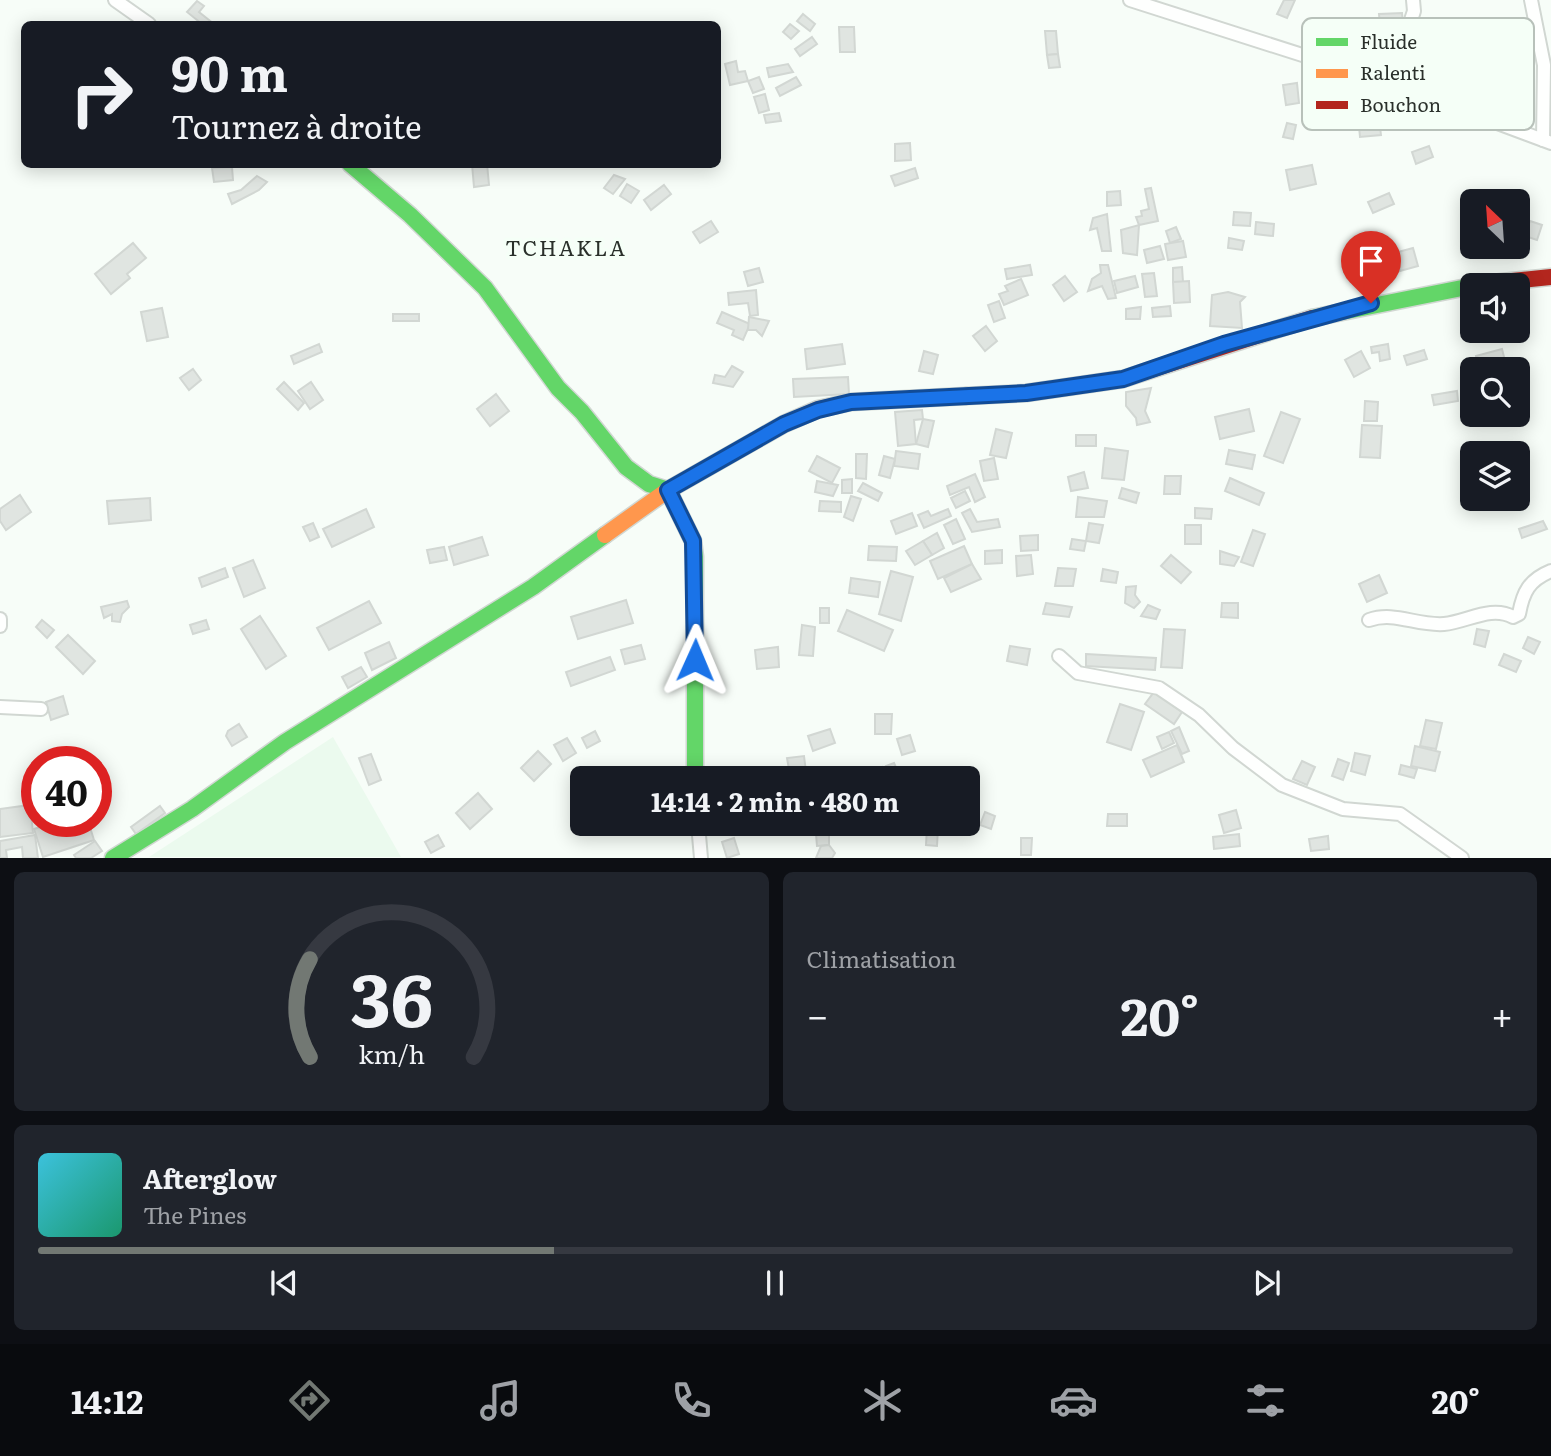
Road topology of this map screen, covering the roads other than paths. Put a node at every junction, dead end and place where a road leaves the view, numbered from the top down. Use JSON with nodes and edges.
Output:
{"nodes":[{"id":1,"x":115,"y":0,"type":"edge"},
{"id":2,"x":1130,"y":0,"type":"edge"},
{"id":3,"x":1413,"y":0,"type":"edge"},
{"id":4,"x":1531,"y":0,"type":"edge"},
{"id":5,"x":1411,"y":18,"type":"edge"},
{"id":6,"x":145,"y":21,"type":"edge"},
{"id":7,"x":1302,"y":55,"type":"edge"},
{"id":8,"x":1548,"y":65,"type":"edge"},
{"id":9,"x":1515,"y":130,"type":"edge"},
{"id":10,"x":1547,"y":142,"type":"edge"},
{"id":11,"x":355,"y":168,"type":"edge"},
{"id":12,"x":1551,"y":277,"type":"edge"},
{"id":13,"x":1530,"y":279,"type":"edge"},
{"id":14,"x":1460,"y":287,"type":"edge"},
{"id":15,"x":668,"y":490,"type":"junction"},
{"id":16,"x":1551,"y":571,"type":"edge"},
{"id":17,"x":0,"y":619,"type":"edge"},
{"id":18,"x":1369,"y":620,"type":"dead end"},
{"id":19,"x":0,"y":626,"type":"edge"},
{"id":20,"x":1059,"y":656,"type":"dead end"},
{"id":21,"x":0,"y":707,"type":"edge"},
{"id":22,"x":41,"y":709,"type":"dead end"},
{"id":23,"x":695,"y":766,"type":"edge"},
{"id":24,"x":699,"y":836,"type":"edge"},
{"id":25,"x":113,"y":858,"type":"edge"},
{"id":26,"x":701,"y":858,"type":"edge"},
{"id":27,"x":1462,"y":858,"type":"edge"}],
"edges":[{"from":1,"to":6,"type":"street"},
{"from":2,"to":7,"type":"street"},
{"from":3,"to":5,"type":"street"},
{"from":4,"to":8,"type":"street"},
{"from":8,"to":10,"type":"street"},
{"from":9,"to":10,"type":"street"},
{"from":11,"to":15,"type":"main road"},
{"from":12,"to":13,"type":"main road"},
{"from":14,"to":15,"type":"main road"},
{"from":15,"to":23,"type":"main road"},
{"from":15,"to":25,"type":"main road"},
{"from":16,"to":18,"type":"street"},
{"from":17,"to":19,"type":"street"},
{"from":20,"to":27,"type":"street"},
{"from":21,"to":22,"type":"street"},
{"from":24,"to":26,"type":"street"}]}
